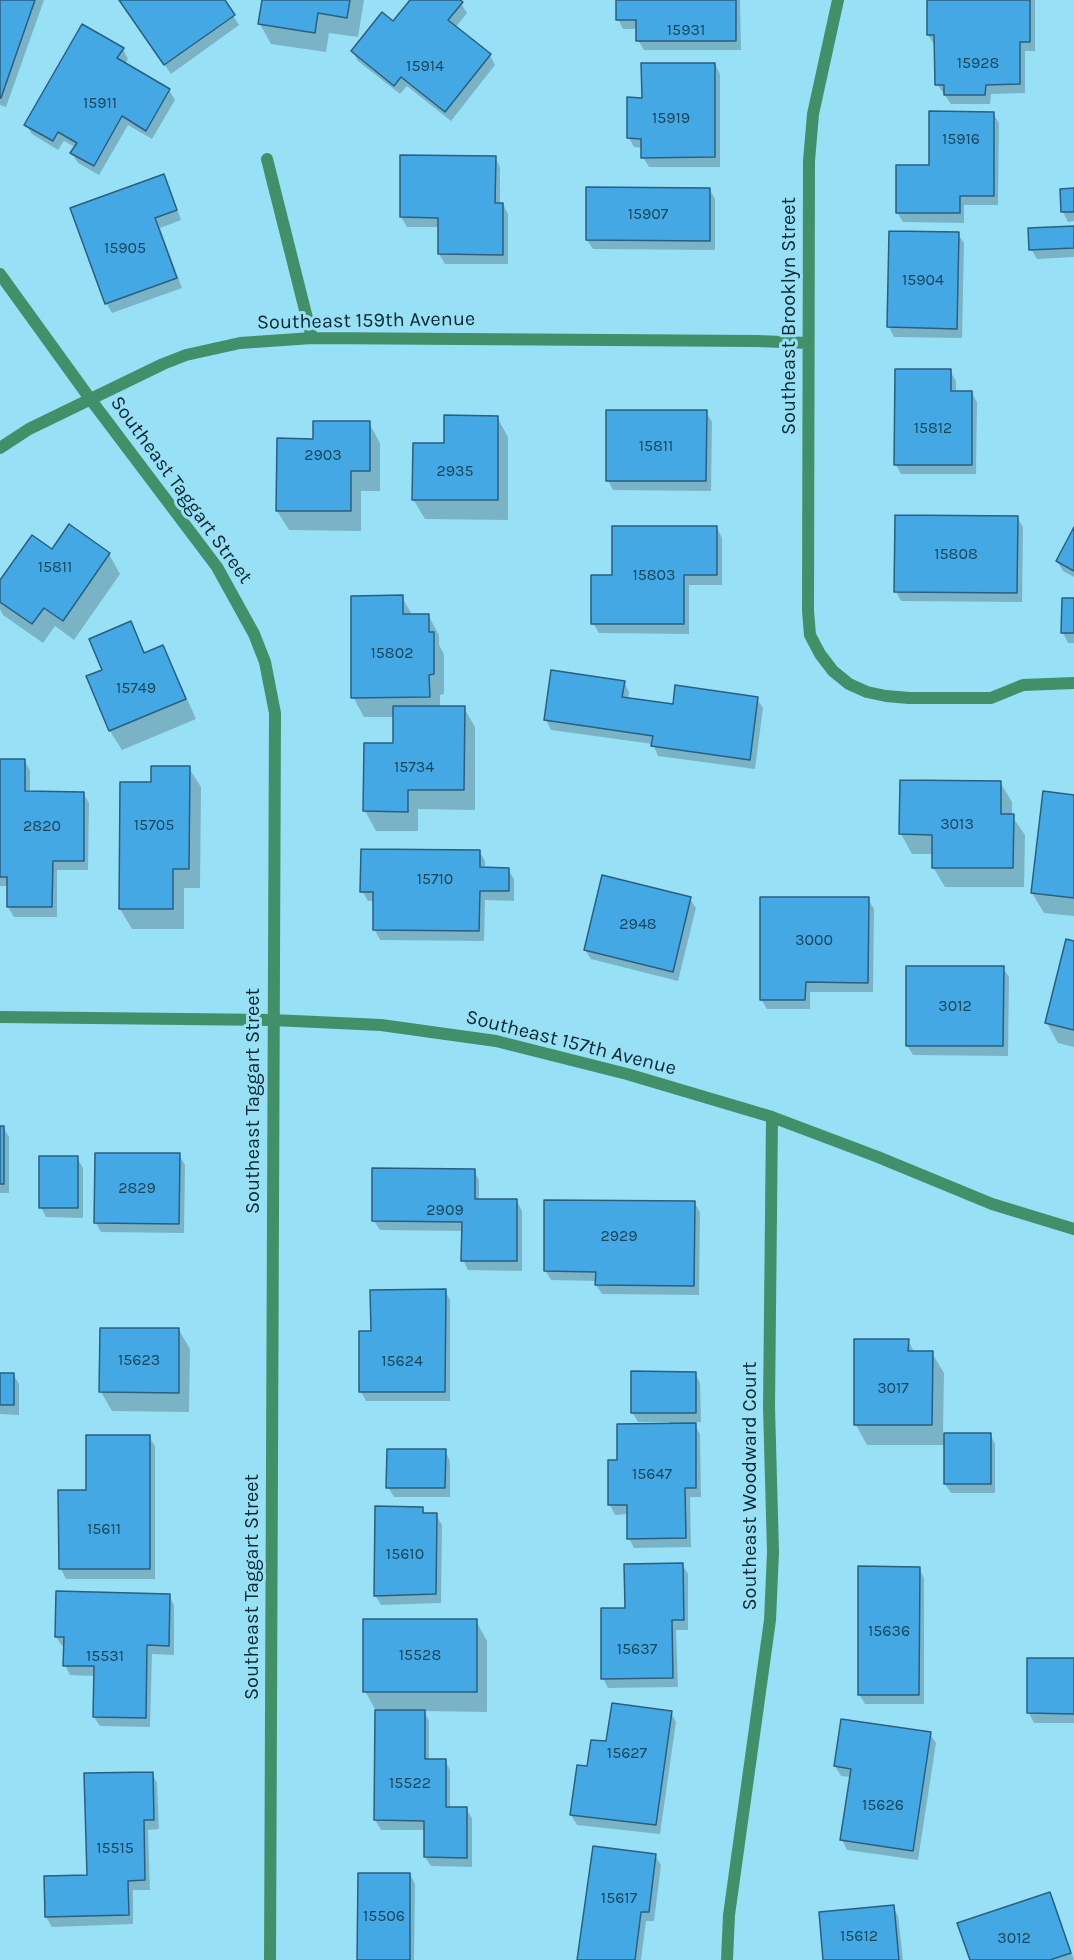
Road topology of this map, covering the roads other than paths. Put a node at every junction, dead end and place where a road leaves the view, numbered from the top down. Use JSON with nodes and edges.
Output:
{"nodes":[{"id":1,"x":838,"y":0,"type":"edge"},
{"id":2,"x":267,"y":159,"type":"dead end"},
{"id":3,"x":0,"y":274,"type":"edge"},
{"id":4,"x":312,"y":338,"type":"junction"},
{"id":5,"x":808,"y":343,"type":"junction"},
{"id":6,"x":91,"y":400,"type":"junction"},
{"id":7,"x":0,"y":448,"type":"edge"},
{"id":8,"x":1074,"y":683,"type":"edge"},
{"id":9,"x":0,"y":1017,"type":"edge"},
{"id":10,"x":273,"y":1020,"type":"junction"},
{"id":11,"x":772,"y":1117,"type":"junction"},
{"id":12,"x":1074,"y":1229,"type":"edge"},
{"id":13,"x":270,"y":1960,"type":"edge"},
{"id":14,"x":727,"y":1960,"type":"edge"}],
"edges":[{"from":1,"to":5,"type":"street","name":"Southeast Brooklyn Street"},
{"from":2,"to":4,"type":"street"},
{"from":3,"to":6,"type":"street"},
{"from":4,"to":5,"type":"street","name":"Southeast 159th Avenue"},
{"from":4,"to":6,"type":"street","name":"Southeast 159th Avenue"},
{"from":5,"to":8,"type":"street","name":"Southeast Brooklyn Street"},
{"from":6,"to":7,"type":"street","name":"Southeast Taggart Street"},
{"from":6,"to":10,"type":"street","name":"Southeast Taggart Street"},
{"from":9,"to":10,"type":"street","name":"Southeast 157th Avenue"},
{"from":10,"to":11,"type":"street","name":"Southeast 157th Avenue"},
{"from":10,"to":13,"type":"street","name":"Southeast Taggart Street"},
{"from":11,"to":12,"type":"street","name":"Southeast 157th Avenue"},
{"from":11,"to":14,"type":"street","name":"Southeast Woodward Court"}]}
